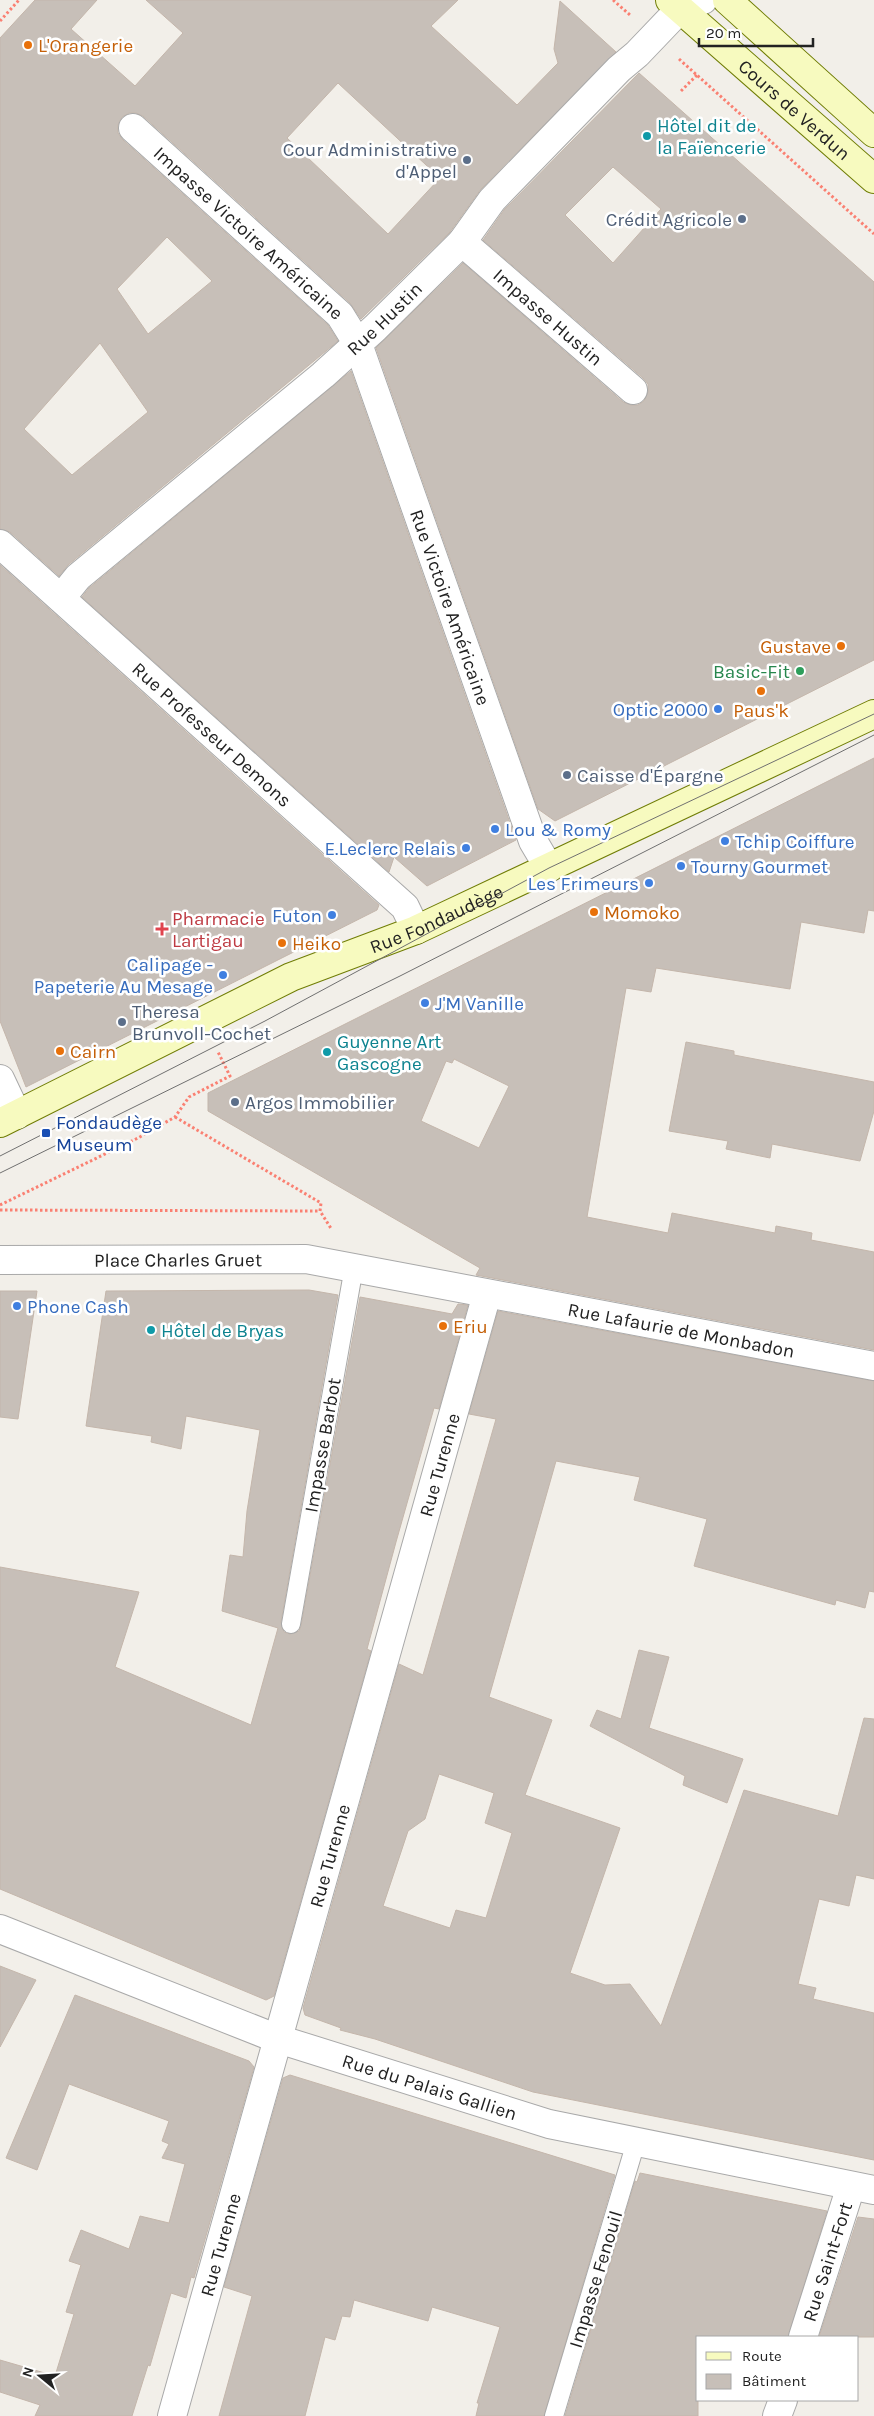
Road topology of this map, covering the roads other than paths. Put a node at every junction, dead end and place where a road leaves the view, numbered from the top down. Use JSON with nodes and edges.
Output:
{"nodes":[{"id":1,"x":728,"y":0,"type":"edge"},
{"id":2,"x":684,"y":3,"type":"edge"},
{"id":3,"x":133,"y":128,"type":"dead end"},
{"id":4,"x":874,"y":133,"type":"edge"},
{"id":5,"x":874,"y":179,"type":"edge"},
{"id":6,"x":462,"y":242,"type":"junction"},
{"id":7,"x":358,"y":344,"type":"junction"},
{"id":8,"x":633,"y":390,"type":"dead end"},
{"id":9,"x":0,"y":544,"type":"edge"},
{"id":10,"x":61,"y":598,"type":"junction"},
{"id":11,"x":874,"y":714,"type":"edge"},
{"id":12,"x":549,"y":868,"type":"junction"},
{"id":13,"x":416,"y":930,"type":"junction"},
{"id":14,"x":0,"y":1079,"type":"edge"},
{"id":15,"x":9,"y":1119,"type":"edge"},
{"id":16,"x":0,"y":1260,"type":"edge"},
{"id":17,"x":354,"y":1267,"type":"junction"},
{"id":18,"x":487,"y":1294,"type":"junction"},
{"id":19,"x":874,"y":1366,"type":"edge"},
{"id":20,"x":291,"y":1624,"type":"dead end"},
{"id":21,"x":0,"y":1929,"type":"edge"},
{"id":22,"x":278,"y":2039,"type":"junction"},
{"id":23,"x":636,"y":2142,"type":"junction"},
{"id":24,"x":863,"y":2188,"type":"edge"},
{"id":25,"x":803,"y":2336,"type":"edge"},
{"id":26,"x":783,"y":2401,"type":"edge"},
{"id":27,"x":172,"y":2416,"type":"edge"},
{"id":28,"x":554,"y":2416,"type":"edge"},
{"id":29,"x":777,"y":2416,"type":"edge"}],
"edges":[{"from":1,"to":4,"type":"main road","name":"Cours de Verdun"},
{"from":2,"to":5,"type":"main road","name":"Cours de Verdun"},
{"from":2,"to":6,"type":"street","name":"Rue Hustin"},
{"from":3,"to":7,"type":"street","name":"Impasse Victoire Américaine"},
{"from":6,"to":7,"type":"street","name":"Rue Hustin"},
{"from":6,"to":8,"type":"street","name":"Impasse Hustin"},
{"from":7,"to":10,"type":"street","name":"Rue Hustin"},
{"from":7,"to":12,"type":"street","name":"Rue Victoire Américaine"},
{"from":9,"to":10,"type":"street","name":"Rue Professeur Demons"},
{"from":10,"to":13,"type":"street","name":"Rue Professeur Demons"},
{"from":11,"to":12,"type":"main road","name":"Rue Fondaudège"},
{"from":12,"to":13,"type":"main road","name":"Rue Fondaudège"},
{"from":13,"to":15,"type":"main road","name":"Rue Fondaudège"},
{"from":14,"to":15,"type":"street"},
{"from":16,"to":17,"type":"street","name":"Place Charles Gruet"},
{"from":17,"to":18,"type":"street","name":"Place Charles Gruet"},
{"from":17,"to":20,"type":"lane","name":"Impasse Barbot"},
{"from":18,"to":19,"type":"street","name":"Rue Lafaurie de Monbadon"},
{"from":18,"to":22,"type":"street","name":"Rue Turenne"},
{"from":21,"to":22,"type":"street","name":"Rue du Palais Gallien"},
{"from":22,"to":23,"type":"street","name":"Rue du Palais Gallien"},
{"from":22,"to":27,"type":"street","name":"Rue Turenne"},
{"from":23,"to":24,"type":"street","name":"Rue du Palais Gallien"},
{"from":23,"to":28,"type":"lane","name":"Impasse Fenouil"},
{"from":24,"to":25,"type":"street","name":"Rue Saint-Fort"},
{"from":26,"to":29,"type":"street"}]}
